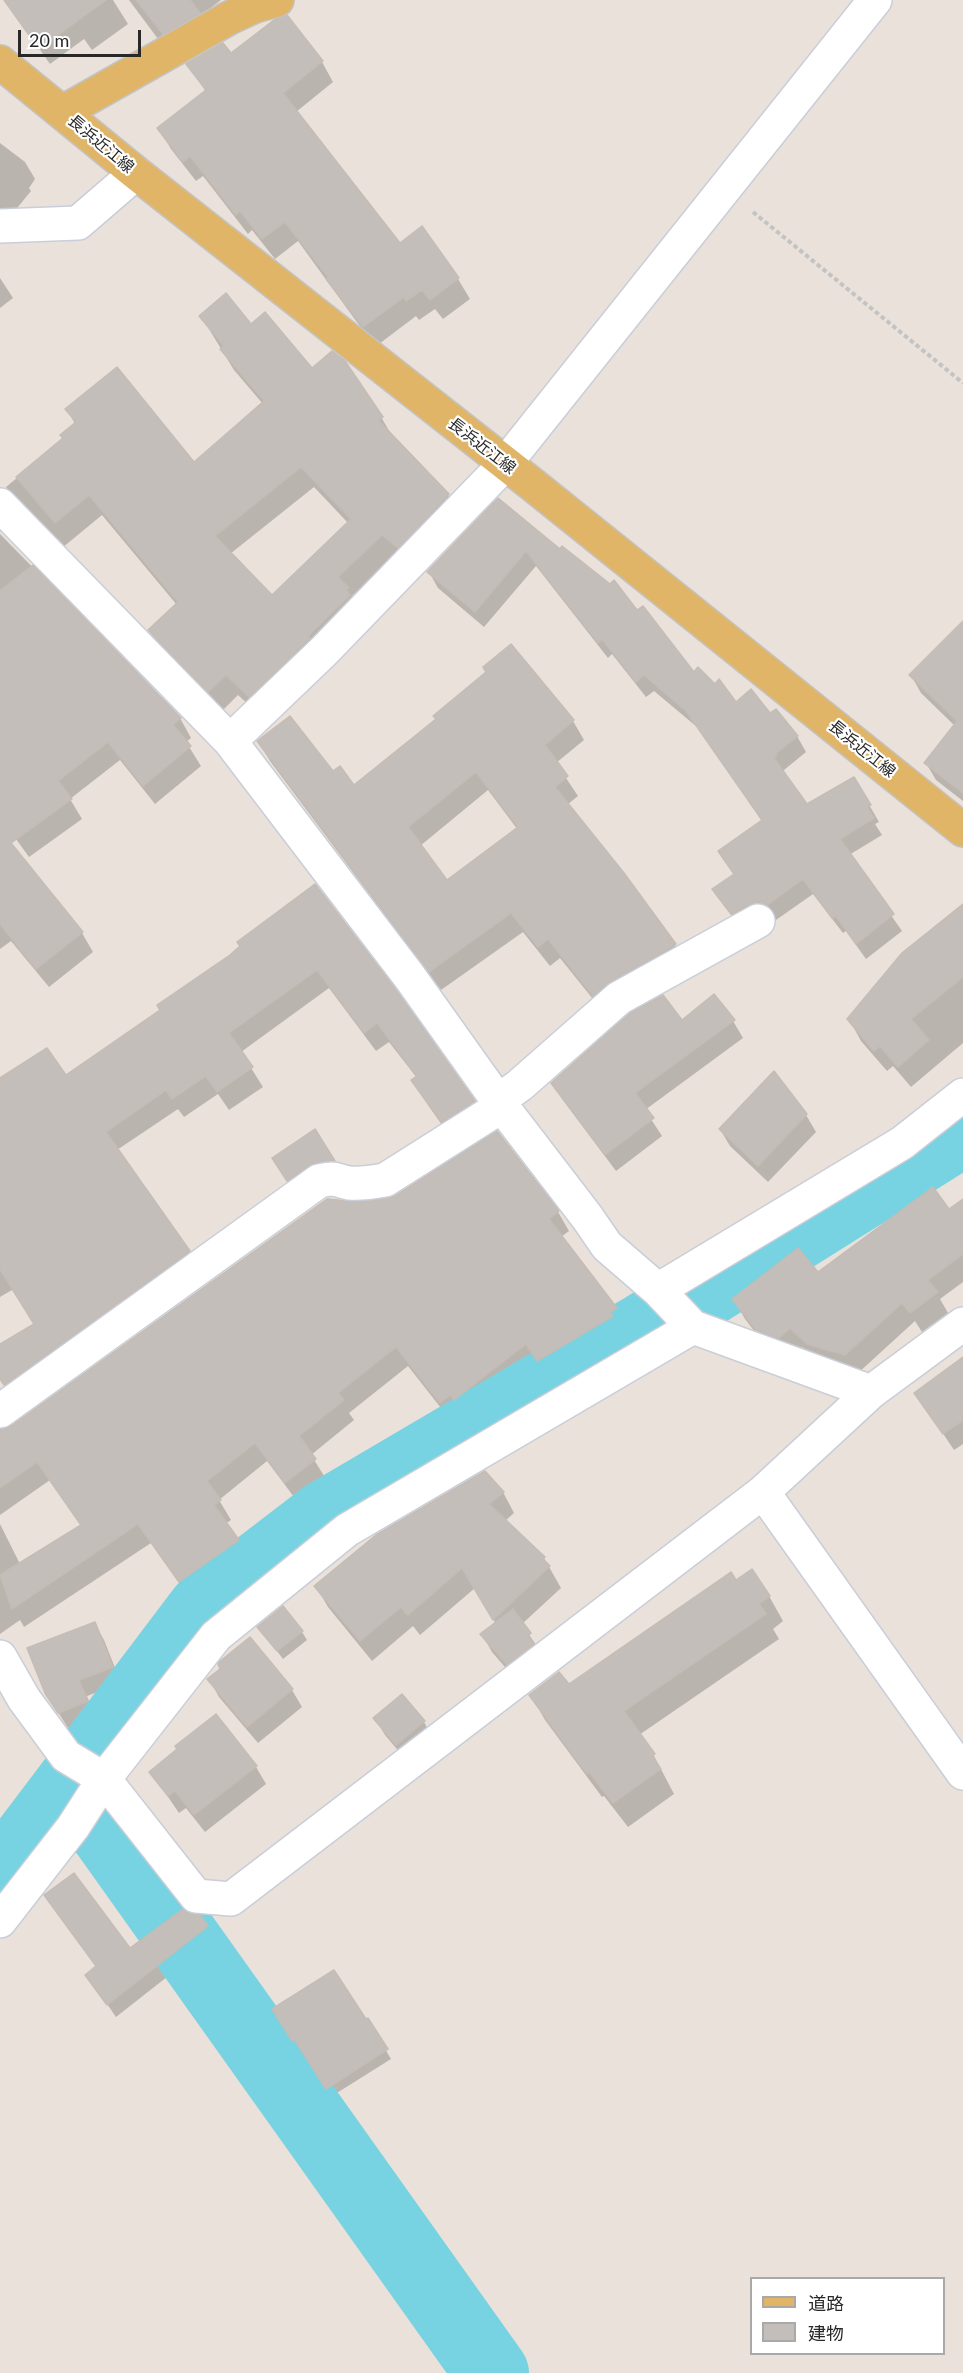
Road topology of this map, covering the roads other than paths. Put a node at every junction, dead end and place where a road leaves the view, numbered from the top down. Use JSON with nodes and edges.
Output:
{"nodes":[{"id":1,"x":277,"y":0,"type":"edge"},
{"id":2,"x":875,"y":0,"type":"edge"},
{"id":3,"x":0,"y":62,"type":"edge"},
{"id":4,"x":63,"y":112,"type":"junction"},
{"id":5,"x":136,"y":173,"type":"junction"},
{"id":6,"x":0,"y":226,"type":"edge"},
{"id":7,"x":505,"y":464,"type":"junction"},
{"id":8,"x":0,"y":505,"type":"edge"},
{"id":9,"x":230,"y":741,"type":"junction"},
{"id":10,"x":963,"y":830,"type":"edge"},
{"id":11,"x":758,"y":921,"type":"dead end"},
{"id":12,"x":963,"y":1095,"type":"edge"},
{"id":13,"x":500,"y":1104,"type":"junction"},
{"id":14,"x":675,"y":1308,"type":"junction"},
{"id":15,"x":963,"y":1324,"type":"edge"},
{"id":16,"x":871,"y":1392,"type":"junction"},
{"id":17,"x":0,"y":1411,"type":"edge"},
{"id":18,"x":763,"y":1492,"type":"junction"},
{"id":19,"x":0,"y":1657,"type":"edge"},
{"id":20,"x":963,"y":1773,"type":"edge"},
{"id":21,"x":89,"y":1776,"type":"junction"},
{"id":22,"x":0,"y":1921,"type":"edge"}],
"edges":[{"from":1,"to":4,"type":"main road"},
{"from":2,"to":7,"type":"street"},
{"from":3,"to":4,"type":"main road","name":"長浜近江線"},
{"from":4,"to":5,"type":"main road","name":"長浜近江線"},
{"from":5,"to":6,"type":"street"},
{"from":5,"to":7,"type":"main road","name":"長浜近江線"},
{"from":7,"to":9,"type":"street"},
{"from":7,"to":10,"type":"main road","name":"長浜近江線"},
{"from":8,"to":9,"type":"street"},
{"from":9,"to":13,"type":"street"},
{"from":11,"to":13,"type":"street"},
{"from":12,"to":14,"type":"street"},
{"from":13,"to":14,"type":"street"},
{"from":13,"to":17,"type":"street"},
{"from":14,"to":16,"type":"street"},
{"from":14,"to":21,"type":"street"},
{"from":15,"to":16,"type":"street"},
{"from":16,"to":18,"type":"street"},
{"from":18,"to":20,"type":"street"},
{"from":18,"to":21,"type":"street"},
{"from":19,"to":21,"type":"street"},
{"from":21,"to":22,"type":"street"}]}
